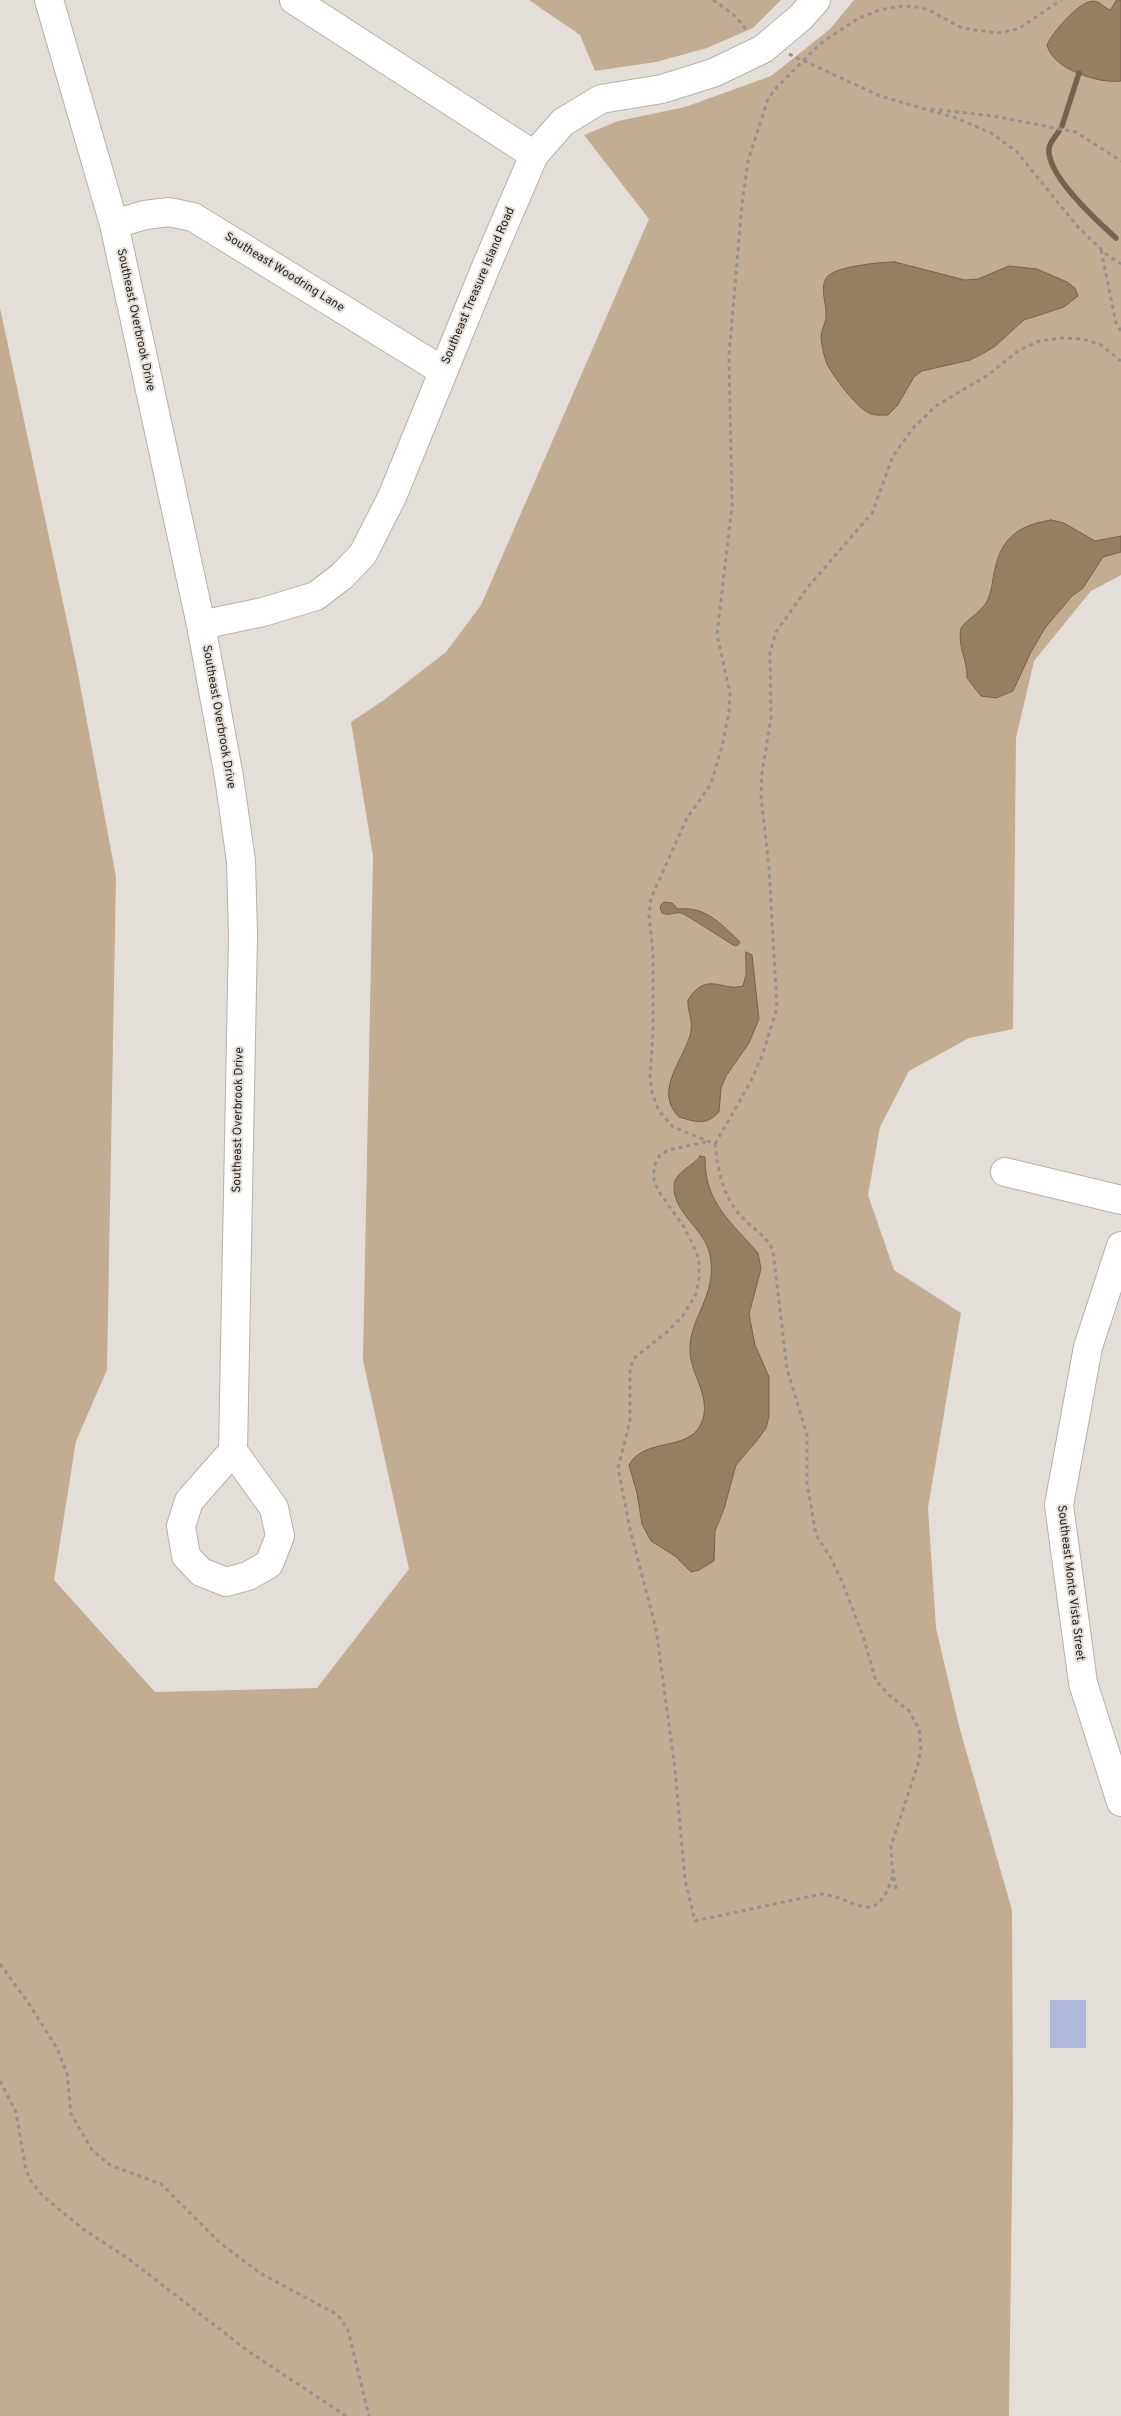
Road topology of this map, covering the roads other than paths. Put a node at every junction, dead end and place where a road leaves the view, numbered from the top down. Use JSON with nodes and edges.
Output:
{"nodes":[{"id":1,"x":49,"y":0,"type":"edge"},
{"id":2,"x":294,"y":0,"type":"edge"},
{"id":3,"x":816,"y":0,"type":"edge"},
{"id":4,"x":534,"y":155,"type":"junction"},
{"id":5,"x":114,"y":224,"type":"junction"},
{"id":6,"x":444,"y":371,"type":"junction"},
{"id":7,"x":201,"y":624,"type":"junction"},
{"id":8,"x":1005,"y":1172,"type":"dead end"},
{"id":9,"x":1121,"y":1200,"type":"edge"},
{"id":10,"x":1121,"y":1246,"type":"edge"},
{"id":11,"x":233,"y":1451,"type":"junction"},
{"id":12,"x":1121,"y":1802,"type":"edge"}],
"edges":[{"from":1,"to":5,"type":"street","name":"Southeast Overbrook Drive"},
{"from":2,"to":4,"type":"street"},
{"from":3,"to":4,"type":"street","name":"Southeast Treasure Island Road"},
{"from":4,"to":6,"type":"street","name":"Southeast Treasure Island Road"},
{"from":5,"to":6,"type":"street","name":"Southeast Woodring Lane"},
{"from":5,"to":7,"type":"street","name":"Southeast Overbrook Drive"},
{"from":6,"to":7,"type":"street","name":"Southeast Treasure Island Road"},
{"from":7,"to":11,"type":"street","name":"Southeast Overbrook Drive"},
{"from":8,"to":9,"type":"street"},
{"from":10,"to":12,"type":"street","name":"Southeast Monte Vista Street"},
{"from":11,"to":11,"type":"street"}]}
